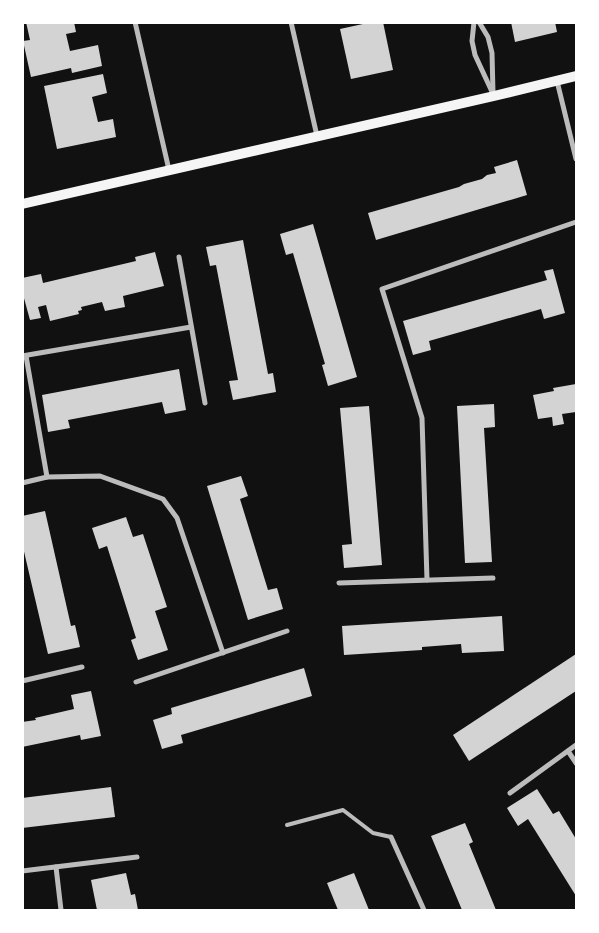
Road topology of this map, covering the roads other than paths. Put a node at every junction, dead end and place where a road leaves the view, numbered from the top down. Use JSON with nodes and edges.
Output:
{"nodes":[{"id":1,"x":135,"y":22,"type":"edge"},
{"id":2,"x":291,"y":22,"type":"edge"},
{"id":3,"x":474,"y":22,"type":"edge"},
{"id":4,"x":478,"y":22,"type":"edge"},
{"id":5,"x":576,"y":76,"type":"edge"},
{"id":6,"x":556,"y":80,"type":"junction"},
{"id":7,"x":494,"y":96,"type":"junction"},
{"id":8,"x":318,"y":136,"type":"junction"},
{"id":9,"x":576,"y":158,"type":"edge"},
{"id":10,"x":169,"y":170,"type":"junction"},
{"id":11,"x":22,"y":204,"type":"edge"},
{"id":12,"x":576,"y":222,"type":"edge"},
{"id":13,"x":179,"y":257,"type":"dead end"},
{"id":14,"x":192,"y":327,"type":"junction"},
{"id":15,"x":24,"y":356,"type":"edge"},
{"id":16,"x":205,"y":403,"type":"dead end"},
{"id":17,"x":47,"y":477,"type":"junction"},
{"id":18,"x":22,"y":483,"type":"edge"},
{"id":19,"x":493,"y":578,"type":"dead end"},
{"id":20,"x":427,"y":580,"type":"junction"},
{"id":21,"x":339,"y":583,"type":"dead end"},
{"id":22,"x":287,"y":631,"type":"dead end"},
{"id":23,"x":223,"y":652,"type":"junction"},
{"id":24,"x":82,"y":667,"type":"dead end"},
{"id":25,"x":22,"y":681,"type":"edge"},
{"id":26,"x":136,"y":682,"type":"dead end"},
{"id":27,"x":576,"y":745,"type":"edge"},
{"id":28,"x":568,"y":751,"type":"junction"},
{"id":29,"x":576,"y":763,"type":"edge"},
{"id":30,"x":510,"y":793,"type":"dead end"},
{"id":31,"x":287,"y":825,"type":"dead end"},
{"id":32,"x":390,"y":837,"type":"joint"},
{"id":33,"x":137,"y":857,"type":"dead end"},
{"id":34,"x":56,"y":867,"type":"junction"},
{"id":35,"x":22,"y":871,"type":"edge"},
{"id":36,"x":61,"y":910,"type":"edge"},
{"id":37,"x":424,"y":910,"type":"edge"}],
"edges":[{"from":1,"to":10,"type":"street"},
{"from":2,"to":8,"type":"street"},
{"from":3,"to":7,"type":"street"},
{"from":4,"to":7,"type":"street"},
{"from":5,"to":6,"type":"main road"},
{"from":6,"to":7,"type":"main road"},
{"from":6,"to":9,"type":"street"},
{"from":7,"to":8,"type":"main road"},
{"from":8,"to":10,"type":"main road"},
{"from":10,"to":11,"type":"main road"},
{"from":12,"to":20,"type":"street"},
{"from":13,"to":14,"type":"street"},
{"from":14,"to":15,"type":"street"},
{"from":14,"to":16,"type":"street"},
{"from":15,"to":17,"type":"street"},
{"from":17,"to":18,"type":"street"},
{"from":17,"to":23,"type":"street"},
{"from":19,"to":20,"type":"street"},
{"from":20,"to":21,"type":"street"},
{"from":22,"to":23,"type":"street"},
{"from":23,"to":26,"type":"street"},
{"from":24,"to":25,"type":"street"},
{"from":27,"to":28,"type":"street"},
{"from":28,"to":29,"type":"street"},
{"from":28,"to":30,"type":"street"},
{"from":31,"to":32,"type":"lane"},
{"from":32,"to":37,"type":"street"},
{"from":33,"to":34,"type":"street"},
{"from":34,"to":35,"type":"street"},
{"from":34,"to":36,"type":"street"}]}
